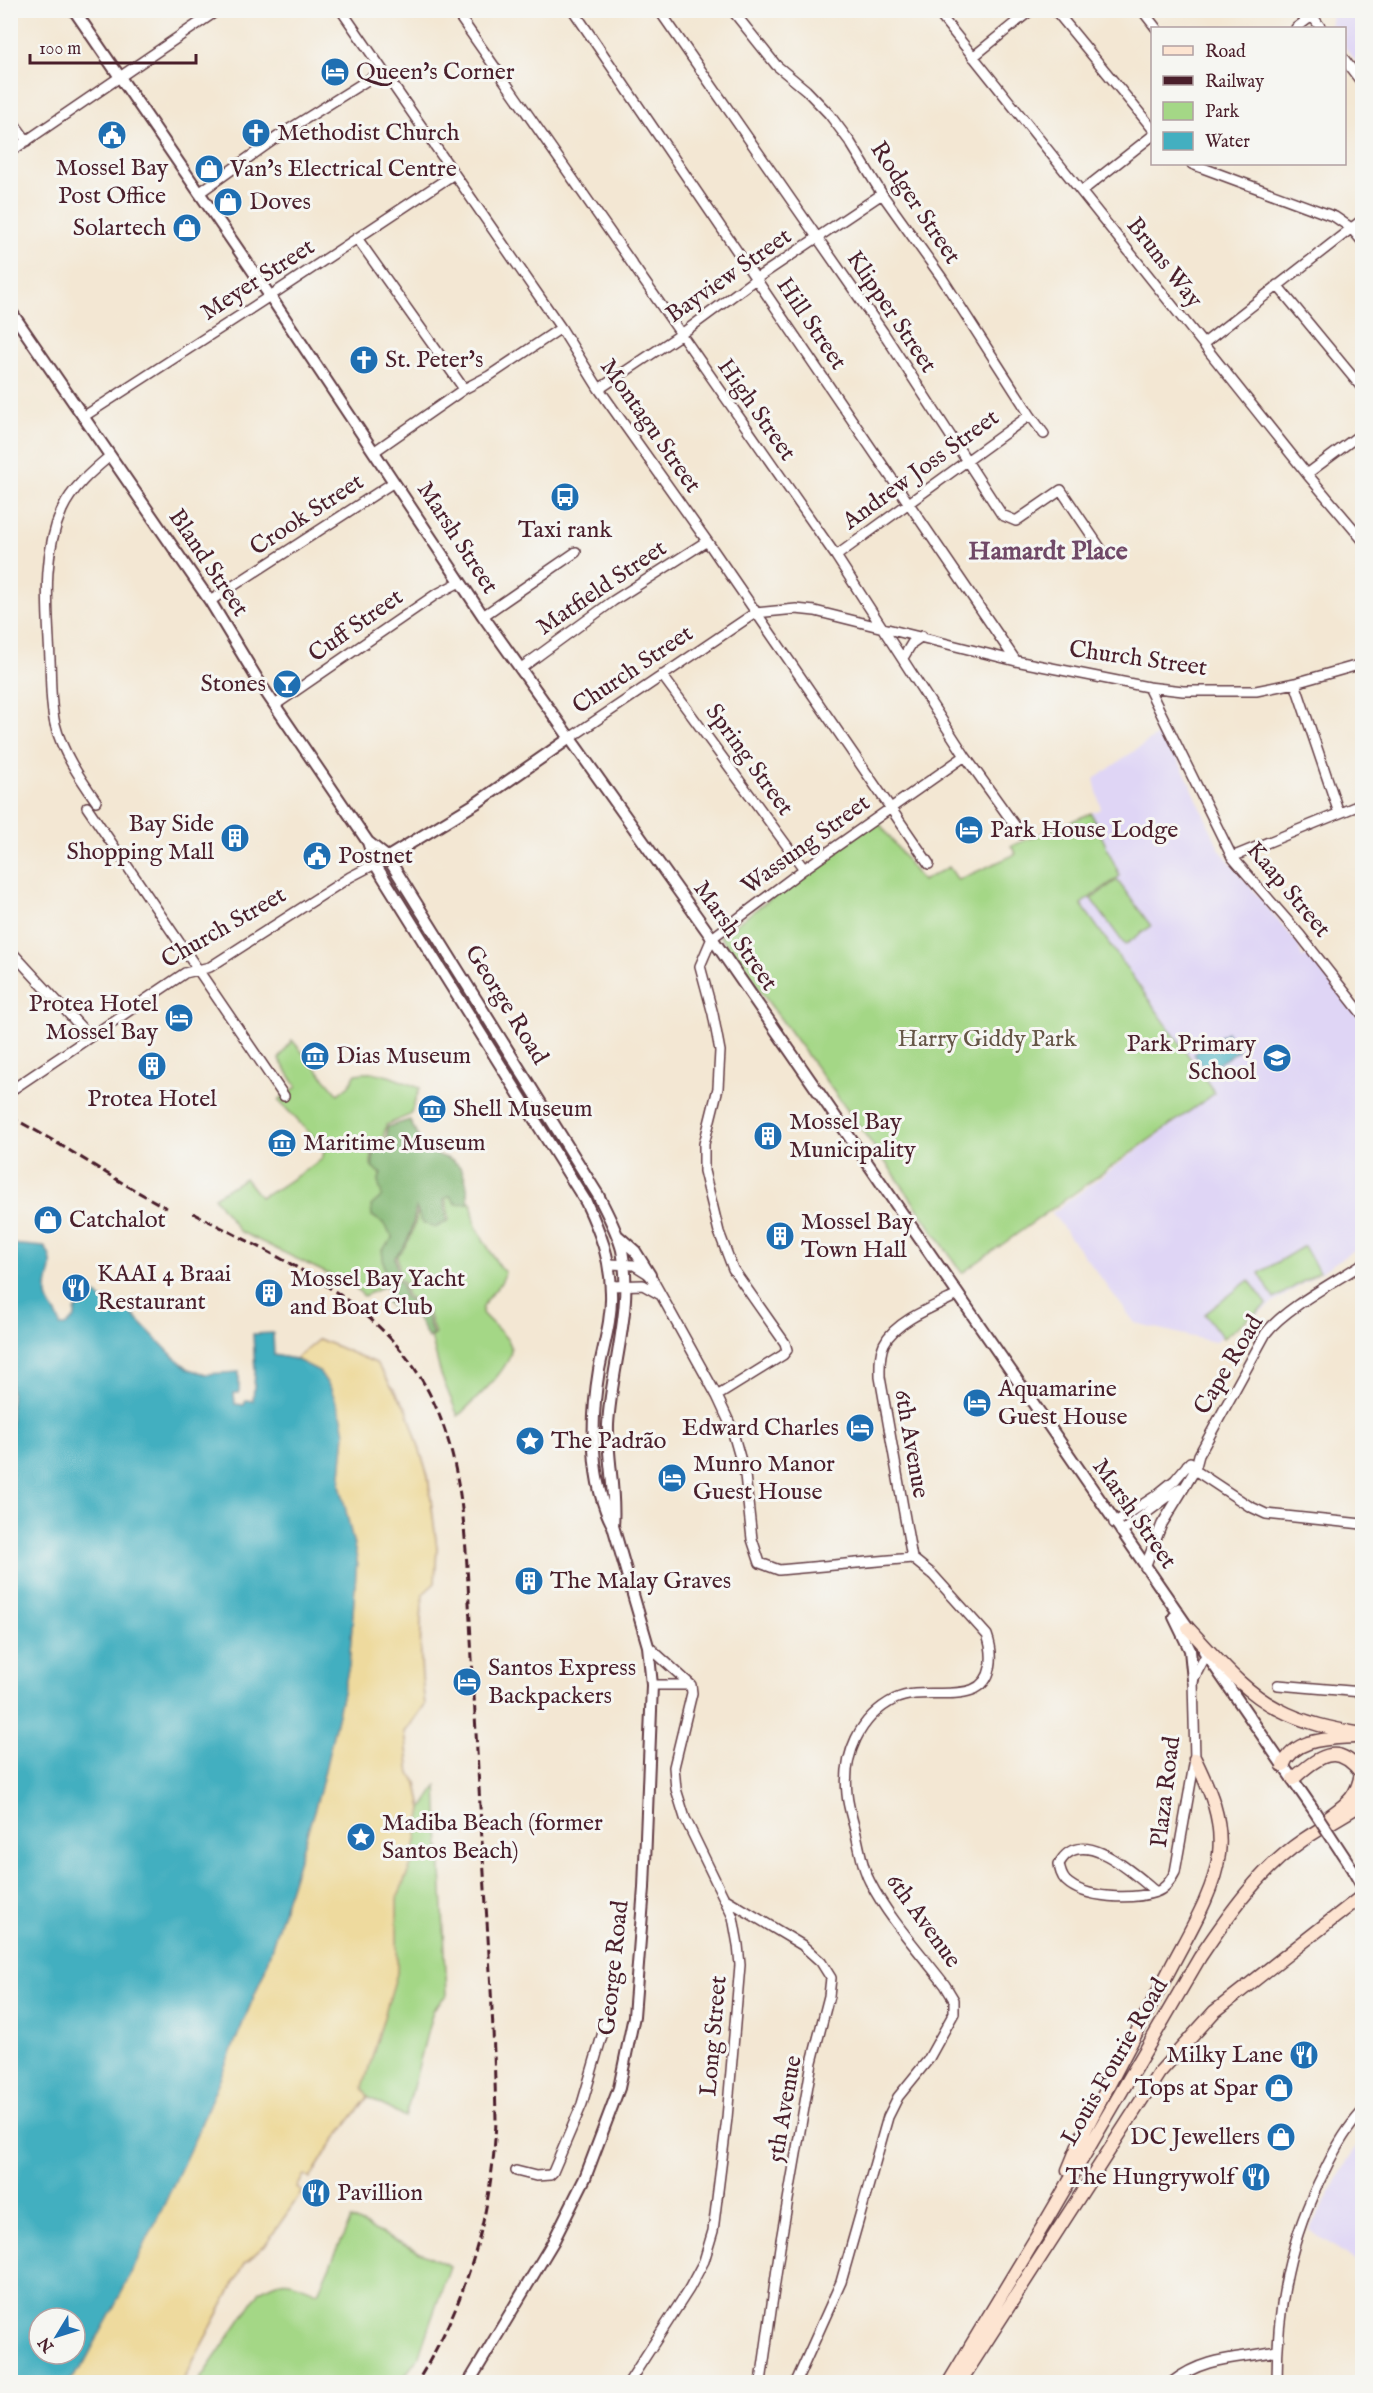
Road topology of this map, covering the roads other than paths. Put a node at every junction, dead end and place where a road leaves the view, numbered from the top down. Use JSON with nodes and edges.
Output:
{"nodes":[{"id":1,"x":74,"y":10,"type":"edge"},
{"id":2,"x":341,"y":10,"type":"edge"},
{"id":3,"x":455,"y":10,"type":"edge"},
{"id":4,"x":573,"y":10,"type":"edge"},
{"id":5,"x":659,"y":10,"type":"edge"},
{"id":6,"x":732,"y":10,"type":"edge"},
{"id":7,"x":936,"y":10,"type":"edge"},
{"id":8,"x":1030,"y":10,"type":"edge"},
{"id":9,"x":1055,"y":10,"type":"edge"},
{"id":10,"x":1142,"y":10,"type":"edge"},
{"id":11,"x":212,"y":12,"type":"edge"},
{"id":12,"x":1313,"y":12,"type":"edge"},
{"id":13,"x":1155,"y":27,"type":"edge"},
{"id":14,"x":1297,"y":27,"type":"edge"},
{"id":15,"x":1321,"y":27,"type":"edge"},
{"id":16,"x":973,"y":57,"type":"junction"},
{"id":17,"x":1346,"y":62,"type":"edge"},
{"id":18,"x":382,"y":71,"type":"junction"},
{"id":19,"x":120,"y":78,"type":"junction"},
{"id":20,"x":1362,"y":83,"type":"edge"},
{"id":21,"x":10,"y":118,"type":"edge"},
{"id":22,"x":1151,"y":127,"type":"edge"},
{"id":23,"x":1151,"y":137,"type":"edge"},
{"id":24,"x":27,"y":141,"type":"junction"},
{"id":25,"x":10,"y":152,"type":"edge"},
{"id":26,"x":1195,"y":165,"type":"edge"},
{"id":27,"x":454,"y":174,"type":"junction"},
{"id":28,"x":1082,"y":191,"type":"junction"},
{"id":29,"x":198,"y":193,"type":"junction"},
{"id":30,"x":882,"y":194,"type":"junction"},
{"id":31,"x":1362,"y":220,"type":"edge"},
{"id":32,"x":1352,"y":228,"type":"junction"},
{"id":33,"x":357,"y":238,"type":"junction"},
{"id":34,"x":816,"y":238,"type":"junction"},
{"id":35,"x":1362,"y":241,"type":"edge"},
{"id":36,"x":757,"y":278,"type":"junction"},
{"id":37,"x":1277,"y":285,"type":"junction"},
{"id":38,"x":270,"y":296,"type":"junction"},
{"id":39,"x":10,"y":310,"type":"edge"},
{"id":40,"x":561,"y":328,"type":"junction"},
{"id":41,"x":680,"y":335,"type":"junction"},
{"id":42,"x":1203,"y":344,"type":"junction"},
{"id":43,"x":1362,"y":388,"type":"edge"},
{"id":44,"x":464,"y":389,"type":"junction"},
{"id":45,"x":599,"y":389,"type":"junction"},
{"id":46,"x":1030,"y":416,"type":"junction"},
{"id":47,"x":83,"y":417,"type":"junction"},
{"id":48,"x":1362,"y":433,"type":"edge"},
{"id":49,"x":1044,"y":434,"type":"dead end"},
{"id":50,"x":375,"y":451,"type":"junction"},
{"id":51,"x":110,"y":456,"type":"junction"},
{"id":52,"x":966,"y":461,"type":"junction"},
{"id":53,"x":1307,"y":474,"type":"junction"},
{"id":54,"x":394,"y":482,"type":"junction"},
{"id":55,"x":907,"y":503,"type":"junction"},
{"id":56,"x":1362,"y":538,"type":"edge"},
{"id":57,"x":707,"y":541,"type":"junction"},
{"id":58,"x":576,"y":552,"type":"dead end"},
{"id":59,"x":1105,"y":555,"type":"dead end"},
{"id":60,"x":836,"y":556,"type":"junction"},
{"id":61,"x":460,"y":582,"type":"junction"},
{"id":62,"x":210,"y":601,"type":"junction"},
{"id":63,"x":755,"y":613,"type":"junction"},
{"id":64,"x":483,"y":616,"type":"junction"},
{"id":65,"x":882,"y":626,"type":"junction"},
{"id":66,"x":922,"y":636,"type":"junction"},
{"id":67,"x":903,"y":658,"type":"junction"},
{"id":68,"x":1016,"y":661,"type":"junction"},
{"id":69,"x":1362,"y":664,"type":"edge"},
{"id":70,"x":520,"y":669,"type":"junction"},
{"id":71,"x":662,"y":675,"type":"junction"},
{"id":72,"x":1295,"y":683,"type":"junction"},
{"id":73,"x":1148,"y":687,"type":"junction"},
{"id":74,"x":275,"y":705,"type":"junction"},
{"id":75,"x":570,"y":738,"type":"junction"},
{"id":76,"x":965,"y":756,"type":"junction"},
{"id":77,"x":96,"y":801,"type":"dead end"},
{"id":78,"x":1362,"y":804,"type":"edge"},
{"id":79,"x":87,"y":807,"type":"dead end"},
{"id":80,"x":889,"y":809,"type":"junction"},
{"id":81,"x":1339,"y":813,"type":"junction"},
{"id":82,"x":1021,"y":834,"type":"dead end"},
{"id":83,"x":368,"y":842,"type":"junction"},
{"id":84,"x":1232,"y":857,"type":"junction"},
{"id":85,"x":388,"y":858,"type":"junction"},
{"id":86,"x":375,"y":864,"type":"junction"},
{"id":87,"x":929,"y":864,"type":"dead end"},
{"id":88,"x":804,"y":869,"type":"junction"},
{"id":89,"x":711,"y":938,"type":"junction"},
{"id":90,"x":10,"y":950,"type":"edge"},
{"id":91,"x":197,"y":971,"type":"junction"},
{"id":92,"x":1362,"y":1014,"type":"edge"},
{"id":93,"x":90,"y":1036,"type":"junction"},
{"id":94,"x":10,"y":1091,"type":"edge"},
{"id":95,"x":284,"y":1096,"type":"dead end"},
{"id":96,"x":618,"y":1236,"type":"junction"},
{"id":97,"x":623,"y":1263,"type":"junction"},
{"id":98,"x":609,"y":1264,"type":"junction"},
{"id":99,"x":1361,"y":1268,"type":"edge"},
{"id":100,"x":650,"y":1275,"type":"junction"},
{"id":101,"x":625,"y":1285,"type":"junction"},
{"id":102,"x":611,"y":1286,"type":"junction"},
{"id":103,"x":958,"y":1295,"type":"junction"},
{"id":104,"x":661,"y":1296,"type":"junction"},
{"id":105,"x":717,"y":1396,"type":"junction"},
{"id":106,"x":1191,"y":1467,"type":"junction"},
{"id":107,"x":1184,"y":1485,"type":"junction"},
{"id":108,"x":1362,"y":1524,"type":"edge"},
{"id":109,"x":613,"y":1526,"type":"junction"},
{"id":110,"x":1117,"y":1528,"type":"junction"},
{"id":111,"x":912,"y":1558,"type":"junction"},
{"id":112,"x":1145,"y":1567,"type":"junction"},
{"id":113,"x":1160,"y":1587,"type":"junction"},
{"id":114,"x":1188,"y":1628,"type":"junction"},
{"id":115,"x":648,"y":1646,"type":"junction"},
{"id":116,"x":1206,"y":1655,"type":"junction"},
{"id":117,"x":1193,"y":1680,"type":"junction"},
{"id":118,"x":652,"y":1685,"type":"junction"},
{"id":119,"x":691,"y":1685,"type":"junction"},
{"id":120,"x":1278,"y":1686,"type":"dead end"},
{"id":121,"x":1362,"y":1692,"type":"edge"},
{"id":122,"x":1362,"y":1735,"type":"edge"},
{"id":123,"x":1195,"y":1759,"type":"junction"},
{"id":124,"x":1283,"y":1766,"type":"junction"},
{"id":125,"x":1293,"y":1779,"type":"junction"},
{"id":126,"x":1362,"y":1804,"type":"edge"},
{"id":127,"x":1302,"y":1841,"type":"junction"},
{"id":128,"x":1362,"y":1886,"type":"edge"},
{"id":129,"x":1156,"y":1892,"type":"junction"},
{"id":130,"x":1362,"y":1896,"type":"edge"},
{"id":131,"x":724,"y":1898,"type":"junction"},
{"id":132,"x":606,"y":2022,"type":"dead end"},
{"id":133,"x":1362,"y":2112,"type":"edge"},
{"id":134,"x":516,"y":2171,"type":"dead end"},
{"id":135,"x":1046,"y":2221,"type":"junction"},
{"id":136,"x":1277,"y":2351,"type":"junction"},
{"id":137,"x":469,"y":2382,"type":"edge"},
{"id":138,"x":629,"y":2382,"type":"edge"},
{"id":139,"x":761,"y":2382,"type":"edge"},
{"id":140,"x":796,"y":2382,"type":"edge"},
{"id":141,"x":949,"y":2382,"type":"edge"},
{"id":142,"x":960,"y":2382,"type":"edge"},
{"id":143,"x":1172,"y":2382,"type":"edge"},
{"id":144,"x":1277,"y":2382,"type":"edge"}],
"edges":[{"from":1,"to":19,"type":"street","name":"Marsh Street"},
{"from":2,"to":18,"type":"street","name":"Montagu Street"},
{"from":3,"to":41,"type":"street","name":"High Street"},
{"from":4,"to":36,"type":"street","name":"Hill Street"},
{"from":5,"to":34,"type":"street","name":"Klipper Street"},
{"from":6,"to":30,"type":"street","name":"Rodger Street"},
{"from":7,"to":16,"type":"street","name":"Bruns Way"},
{"from":8,"to":16,"type":"street"},
{"from":9,"to":22,"type":"street"},
{"from":10,"to":13,"type":"street"},
{"from":11,"to":19,"type":"street"},
{"from":12,"to":14,"type":"street"},
{"from":12,"to":15,"type":"street"},
{"from":16,"to":28,"type":"street","name":"Bruns Way"},
{"from":17,"to":20,"type":"street"},
{"from":18,"to":27,"type":"street","name":"Montagu Street"},
{"from":18,"to":29,"type":"street"},
{"from":19,"to":24,"type":"street"},
{"from":19,"to":29,"type":"street","name":"Marsh Street"},
{"from":21,"to":24,"type":"street"},
{"from":23,"to":28,"type":"street"},
{"from":24,"to":25,"type":"street"},
{"from":26,"to":32,"type":"street"},
{"from":27,"to":33,"type":"street","name":"Meyer Street"},
{"from":27,"to":40,"type":"street","name":"Montagu Street"},
{"from":28,"to":42,"type":"street","name":"Bruns Way"},
{"from":29,"to":38,"type":"street","name":"Marsh Street"},
{"from":30,"to":34,"type":"street","name":"Bayview Street"},
{"from":30,"to":46,"type":"street","name":"Rodger Street"},
{"from":31,"to":32,"type":"street"},
{"from":32,"to":35,"type":"street"},
{"from":32,"to":37,"type":"street"},
{"from":33,"to":38,"type":"street","name":"Meyer Street"},
{"from":33,"to":44,"type":"street"},
{"from":34,"to":36,"type":"street","name":"Bayview Street"},
{"from":34,"to":52,"type":"street","name":"Klipper Street"},
{"from":36,"to":41,"type":"street","name":"Bayview Street"},
{"from":36,"to":55,"type":"street","name":"Hill Street"},
{"from":37,"to":42,"type":"street"},
{"from":37,"to":43,"type":"street"},
{"from":38,"to":47,"type":"street","name":"Meyer Street"},
{"from":38,"to":50,"type":"street","name":"Marsh Street"},
{"from":39,"to":47,"type":"street","name":"Bland Street"},
{"from":40,"to":44,"type":"street"},
{"from":40,"to":45,"type":"street","name":"Montagu Street"},
{"from":41,"to":45,"type":"street","name":"Bayview Street"},
{"from":41,"to":60,"type":"street","name":"High Street"},
{"from":42,"to":53,"type":"street","name":"Bruns Way"},
{"from":44,"to":50,"type":"street"},
{"from":45,"to":57,"type":"street","name":"Montagu Street"},
{"from":46,"to":49,"type":"street","name":"Rodger Street"},
{"from":46,"to":52,"type":"street","name":"Andrew Joss Street"},
{"from":47,"to":51,"type":"street","name":"Bland Street"},
{"from":48,"to":53,"type":"street"},
{"from":50,"to":54,"type":"street","name":"Marsh Street"},
{"from":51,"to":62,"type":"street","name":"Bland Street"},
{"from":51,"to":77,"type":"street"},
{"from":52,"to":55,"type":"street","name":"Andrew Joss Street"},
{"from":52,"to":59,"type":"street","name":"Klipper Street"},
{"from":53,"to":56,"type":"street","name":"Bruns Way"},
{"from":54,"to":61,"type":"street","name":"Marsh Street"},
{"from":54,"to":62,"type":"street","name":"Crook Street"},
{"from":55,"to":60,"type":"street","name":"Andrew Joss Street"},
{"from":55,"to":68,"type":"street","name":"Hill Street"},
{"from":57,"to":63,"type":"street","name":"Montagu Street"},
{"from":57,"to":70,"type":"street","name":"Matfield Street"},
{"from":58,"to":64,"type":"street"},
{"from":60,"to":65,"type":"street","name":"High Street"},
{"from":61,"to":64,"type":"street","name":"Marsh Street"},
{"from":61,"to":74,"type":"street","name":"Cuff Street"},
{"from":62,"to":74,"type":"street","name":"Bland Street"},
{"from":63,"to":65,"type":"street","name":"Church Street"},
{"from":63,"to":71,"type":"street","name":"Church Street"},
{"from":63,"to":80,"type":"street","name":"Montagu Street"},
{"from":64,"to":70,"type":"street","name":"Marsh Street"},
{"from":65,"to":66,"type":"street","name":"Church Street"},
{"from":65,"to":67,"type":"street","name":"High Street"},
{"from":66,"to":67,"type":"street"},
{"from":66,"to":68,"type":"street","name":"Church Street"},
{"from":67,"to":76,"type":"street","name":"High Street"},
{"from":68,"to":73,"type":"street","name":"Church Street"},
{"from":69,"to":72,"type":"street","name":"Church Street"},
{"from":70,"to":75,"type":"street","name":"Marsh Street"},
{"from":71,"to":75,"type":"street","name":"Church Street"},
{"from":71,"to":88,"type":"street","name":"Spring Street"},
{"from":72,"to":73,"type":"street","name":"Church Street"},
{"from":72,"to":81,"type":"street"},
{"from":73,"to":84,"type":"street","name":"Kaap Street"},
{"from":74,"to":83,"type":"street","name":"Bland Street"},
{"from":75,"to":85,"type":"street","name":"Church Street"},
{"from":75,"to":89,"type":"street","name":"Marsh Street"},
{"from":76,"to":80,"type":"street","name":"Wassung Street"},
{"from":76,"to":82,"type":"street","name":"High Street"},
{"from":78,"to":81,"type":"street"},
{"from":79,"to":91,"type":"street"},
{"from":80,"to":87,"type":"street","name":"Montagu Street"},
{"from":80,"to":88,"type":"street","name":"Wassung Street"},
{"from":81,"to":84,"type":"street"},
{"from":83,"to":85,"type":"street","name":"Bland Street"},
{"from":83,"to":86,"type":"street","name":"Bland Street"},
{"from":84,"to":92,"type":"street","name":"Kaap Street"},
{"from":85,"to":86,"type":"street","name":"Church Street"},
{"from":85,"to":96,"type":"street","name":"George Road"},
{"from":86,"to":91,"type":"street","name":"Church Street"},
{"from":86,"to":98,"type":"street","name":"George Road"},
{"from":88,"to":89,"type":"street","name":"Wassung Street"},
{"from":89,"to":103,"type":"street","name":"Marsh Street"},
{"from":89,"to":105,"type":"street"},
{"from":90,"to":93,"type":"street"},
{"from":91,"to":93,"type":"street","name":"Church Street"},
{"from":91,"to":95,"type":"street"},
{"from":93,"to":94,"type":"street","name":"Church Street"},
{"from":96,"to":97,"type":"street","name":"George Road"},
{"from":96,"to":100,"type":"street"},
{"from":97,"to":98,"type":"street"},
{"from":97,"to":100,"type":"street"},
{"from":97,"to":101,"type":"street","name":"George Road"},
{"from":98,"to":102,"type":"street","name":"George Road"},
{"from":99,"to":106,"type":"street","name":"Cape Road"},
{"from":100,"to":104,"type":"street"},
{"from":101,"to":102,"type":"street"},
{"from":101,"to":104,"type":"street"},
{"from":101,"to":109,"type":"street","name":"George Road"},
{"from":102,"to":109,"type":"street","name":"George Road"},
{"from":103,"to":110,"type":"street","name":"Marsh Street"},
{"from":103,"to":111,"type":"street","name":"6th Avenue"},
{"from":104,"to":105,"type":"street"},
{"from":105,"to":111,"type":"street"},
{"from":106,"to":107,"type":"street","name":"Cape Road"},
{"from":106,"to":108,"type":"street"},
{"from":106,"to":110,"type":"street","name":"Cape Road"},
{"from":107,"to":110,"type":"street","name":"Cape Road"},
{"from":107,"to":112,"type":"street","name":"Cape Road"},
{"from":109,"to":115,"type":"street","name":"George Road"},
{"from":110,"to":112,"type":"street","name":"Marsh Street"},
{"from":111,"to":140,"type":"street","name":"6th Avenue"},
{"from":112,"to":113,"type":"street","name":"Marsh Street"},
{"from":113,"to":114,"type":"street","name":"Marsh Street"},
{"from":113,"to":117,"type":"street"},
{"from":114,"to":116,"type":"street","name":"Marsh Street"},
{"from":114,"to":122,"type":"main road"},
{"from":115,"to":118,"type":"street","name":"George Road"},
{"from":115,"to":119,"type":"street"},
{"from":116,"to":117,"type":"street","name":"Plaza Road"},
{"from":116,"to":124,"type":"street","name":"Marsh Street"},
{"from":117,"to":123,"type":"street","name":"Plaza Road"},
{"from":118,"to":119,"type":"street"},
{"from":118,"to":137,"type":"street","name":"George Road"},
{"from":119,"to":131,"type":"street","name":"Long Street"},
{"from":120,"to":121,"type":"street"},
{"from":122,"to":124,"type":"main road"},
{"from":123,"to":129,"type":"street","name":"Plaza Road"},
{"from":123,"to":135,"type":"main road"},
{"from":124,"to":125,"type":"street","name":"Marsh Street"},
{"from":125,"to":127,"type":"main road"},
{"from":125,"to":128,"type":"street","name":"Marsh Street","bridge":true},
{"from":126,"to":127,"type":"main road","name":"Louis Fourie Road"},
{"from":127,"to":135,"type":"main road","name":"Louis Fourie Road"},
{"from":129,"to":129,"type":"street","name":"Plaza Road"},
{"from":130,"to":142,"type":"main road"},
{"from":131,"to":138,"type":"street","name":"Long Street"},
{"from":131,"to":139,"type":"street","name":"5th Avenue"},
{"from":132,"to":134,"type":"street"},
{"from":133,"to":136,"type":"street"},
{"from":135,"to":141,"type":"main road","name":"Louis Fourie Road"},
{"from":136,"to":143,"type":"street"},
{"from":136,"to":144,"type":"street"}]}
